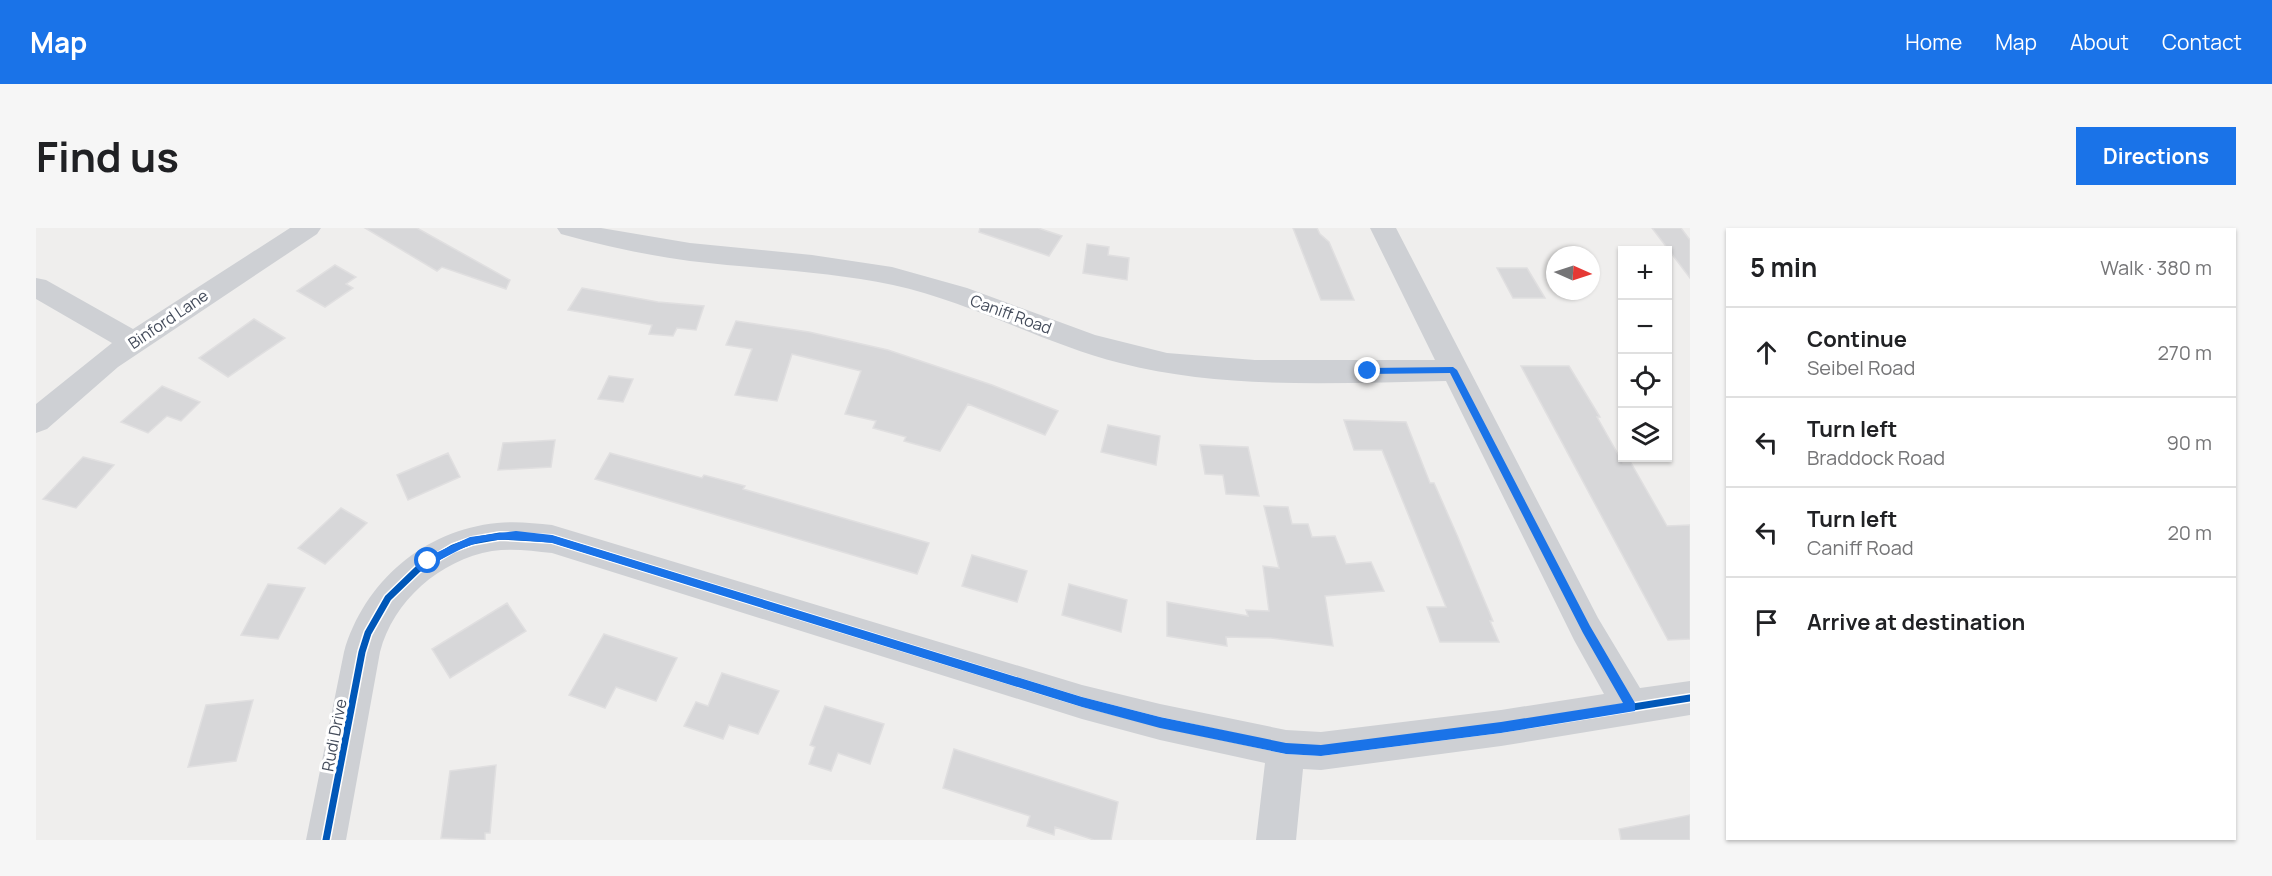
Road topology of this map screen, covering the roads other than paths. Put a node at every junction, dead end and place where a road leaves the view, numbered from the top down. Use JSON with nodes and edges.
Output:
{"nodes":[{"id":1,"x":308,"y":228,"type":"edge"},
{"id":2,"x":570,"y":228,"type":"edge"},
{"id":3,"x":1383,"y":228,"type":"edge"},
{"id":4,"x":36,"y":287,"type":"edge"},
{"id":5,"x":133,"y":342,"type":"junction"},
{"id":6,"x":1453,"y":370,"type":"junction"},
{"id":7,"x":36,"y":421,"type":"edge"},
{"id":8,"x":1690,"y":698,"type":"edge"},
{"id":9,"x":1631,"y":707,"type":"junction"},
{"id":10,"x":1286,"y":749,"type":"junction"},
{"id":11,"x":326,"y":840,"type":"edge"},
{"id":12,"x":1276,"y":840,"type":"edge"}],
"edges":[{"from":1,"to":5,"type":"street","name":"Binford Lane"},
{"from":2,"to":6,"type":"street","name":"Caniff Road"},
{"from":3,"to":6,"type":"street"},
{"from":4,"to":5,"type":"street"},
{"from":5,"to":7,"type":"street","name":"Binford Lane"},
{"from":6,"to":9,"type":"street"},
{"from":8,"to":9,"type":"street","name":"Rudi Drive"},
{"from":9,"to":10,"type":"street","name":"Rudi Drive"},
{"from":10,"to":11,"type":"street","name":"Rudi Drive"},
{"from":10,"to":12,"type":"street"}]}
